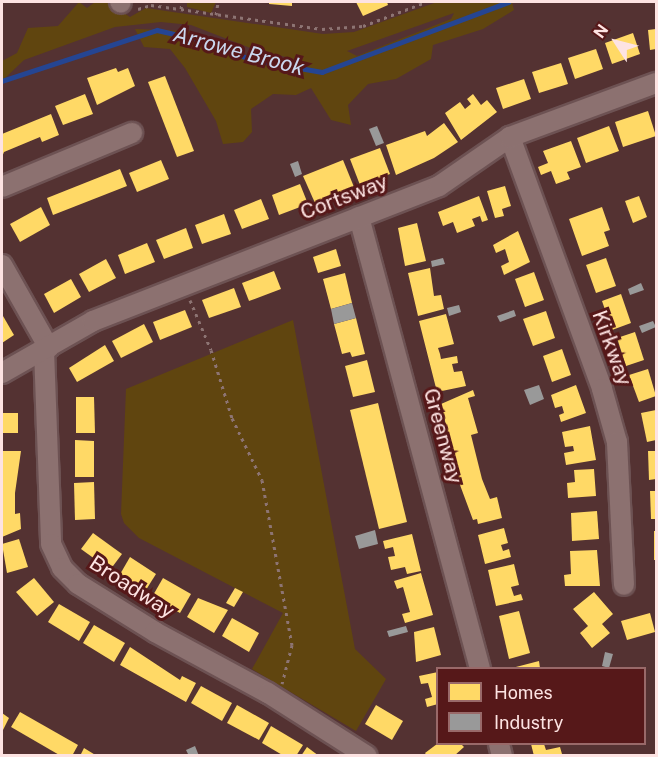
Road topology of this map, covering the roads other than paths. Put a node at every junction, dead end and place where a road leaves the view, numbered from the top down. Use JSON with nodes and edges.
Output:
{"nodes":[{"id":1,"x":657,"y":83,"type":"edge"},
{"id":2,"x":132,"y":133,"type":"dead end"},
{"id":3,"x":510,"y":137,"type":"junction"},
{"id":4,"x":2,"y":188,"type":"edge"},
{"id":5,"x":359,"y":217,"type":"junction"},
{"id":6,"x":2,"y":265,"type":"edge"},
{"id":7,"x":47,"y":349,"type":"junction"},
{"id":8,"x":2,"y":373,"type":"edge"},
{"id":9,"x":624,"y":585,"type":"dead end"},
{"id":10,"x":479,"y":667,"type":"edge"},
{"id":11,"x":367,"y":756,"type":"edge"}],
"edges":[{"from":1,"to":3,"type":"street","name":"Cortsway"},
{"from":2,"to":4,"type":"street"},
{"from":3,"to":5,"type":"street","name":"Cortsway"},
{"from":3,"to":9,"type":"street","name":"Kirkway"},
{"from":5,"to":7,"type":"street","name":"Cortsway"},
{"from":5,"to":10,"type":"street","name":"Greenway"},
{"from":6,"to":7,"type":"street"},
{"from":7,"to":8,"type":"street","name":"Cortsway"},
{"from":7,"to":11,"type":"street","name":"Broadway"}]}
